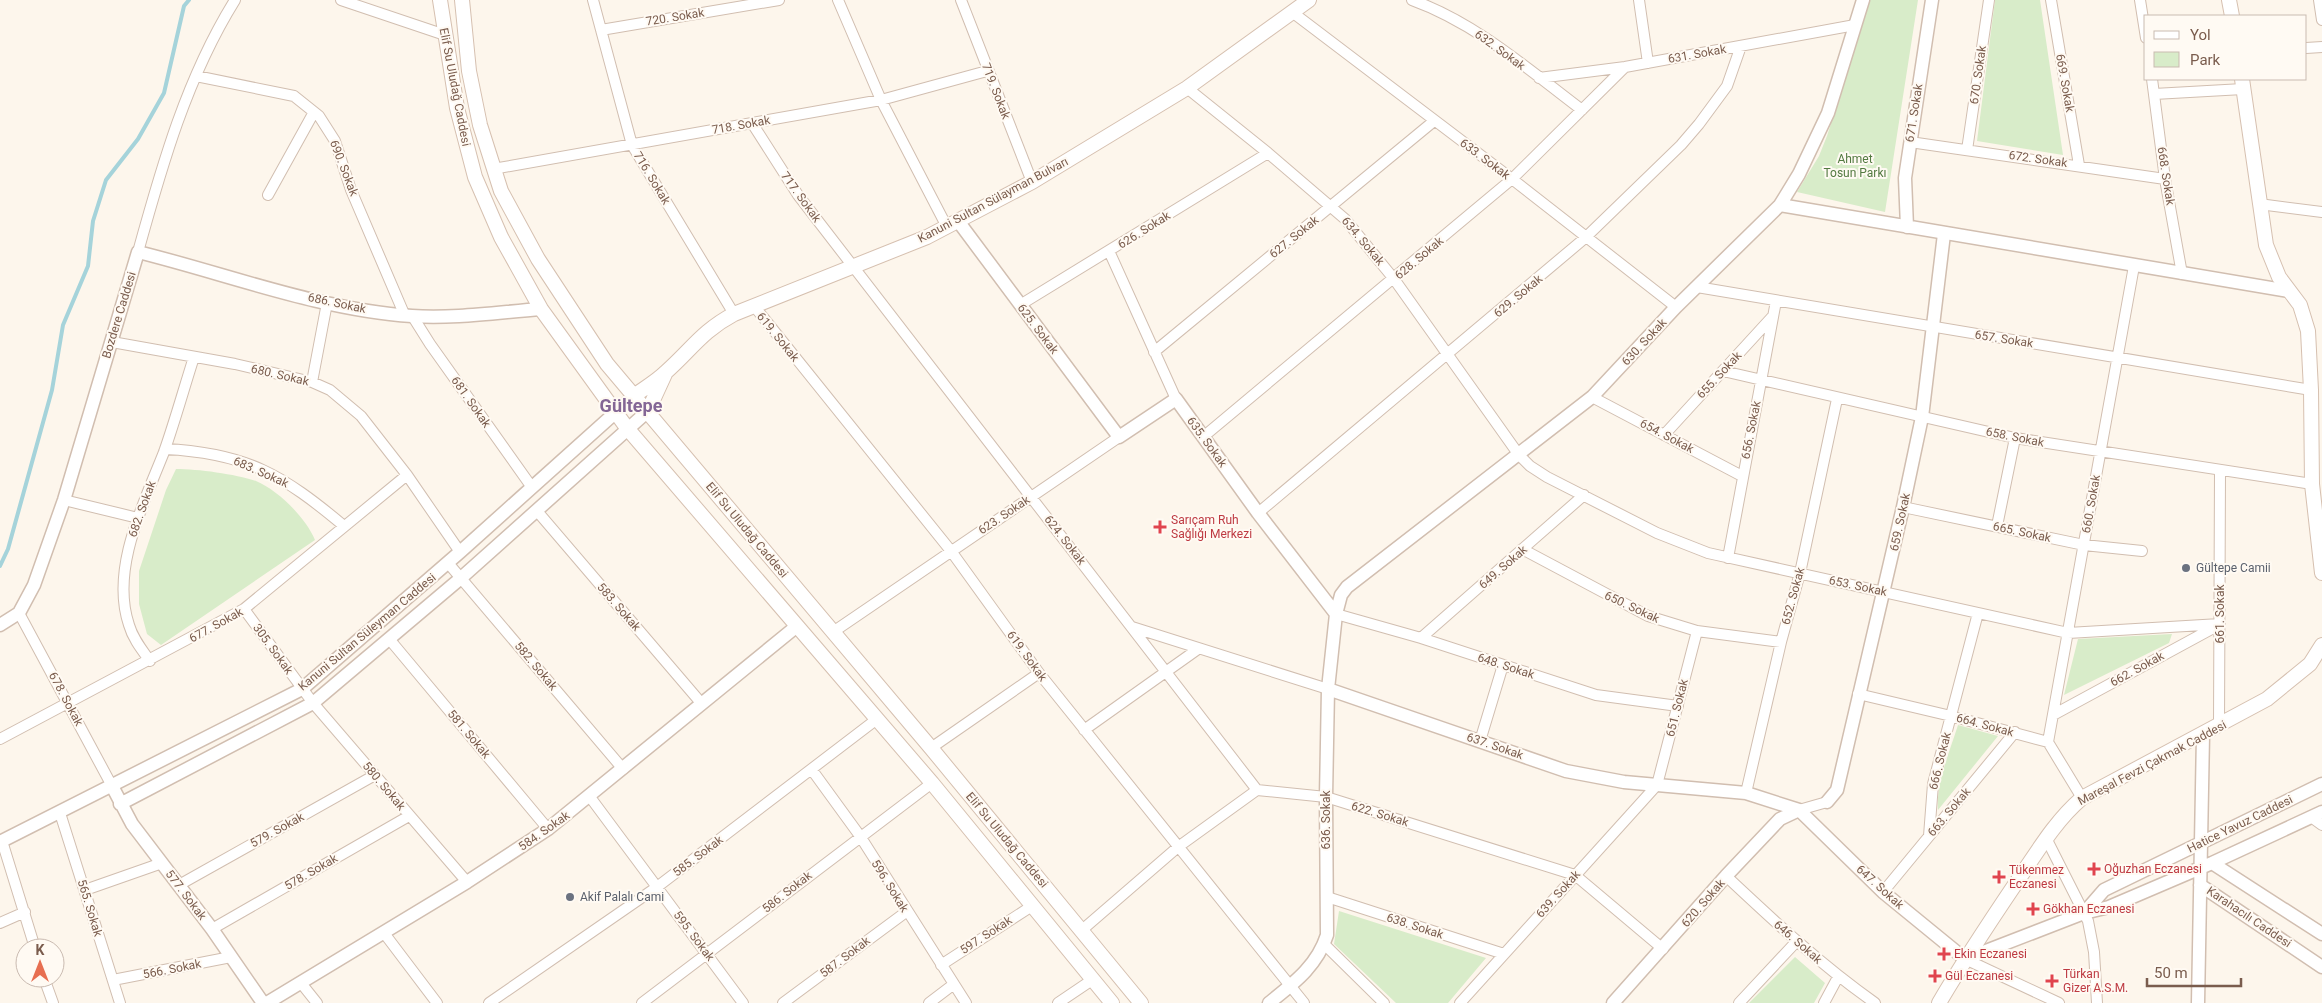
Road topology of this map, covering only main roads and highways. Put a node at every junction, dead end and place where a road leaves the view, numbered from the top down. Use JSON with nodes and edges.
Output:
{"nodes":[{"id":1,"x":440,"y":0,"type":"edge"},
{"id":2,"x":462,"y":0,"type":"edge"},
{"id":3,"x":1309,"y":0,"type":"edge"},
{"id":4,"x":2229,"y":0,"type":"edge"},
{"id":5,"x":2232,"y":15,"type":"edge"},
{"id":6,"x":2243,"y":84,"type":"edge"},
{"id":7,"x":666,"y":373,"type":"junction"},
{"id":8,"x":635,"y":395,"type":"junction"},
{"id":9,"x":648,"y":410,"type":"junction"},
{"id":10,"x":2322,"y":564,"type":"edge"},
{"id":11,"x":2322,"y":645,"type":"edge"},
{"id":12,"x":1943,"y":1002,"type":"edge"},
{"id":13,"x":1112,"y":1003,"type":"edge"},
{"id":14,"x":1142,"y":1003,"type":"edge"}],
"edges":[{"from":1,"to":13,"type":"main road","name":"Elif Su Uludağ Caddesi"},
{"from":2,"to":8,"type":"main road","name":"Elif Su Uludağ Caddesi"},
{"from":3,"to":7,"type":"main road","name":"Kanuni Sultan Sülayman Bulvarı"},
{"from":4,"to":5,"type":"main road"},
{"from":6,"to":10,"type":"main road"},
{"from":7,"to":8,"type":"main road","name":"Kanuni Sultan Süleyman Caddesi"},
{"from":7,"to":9,"type":"main road"},
{"from":8,"to":9,"type":"main road","name":"Elif Su Uludağ Caddesi"},
{"from":9,"to":14,"type":"main road","name":"Elif Su Uludağ Caddesi"},
{"from":11,"to":12,"type":"main road","name":"Mareşal Fevzi Çakmak Caddesi"}]}
